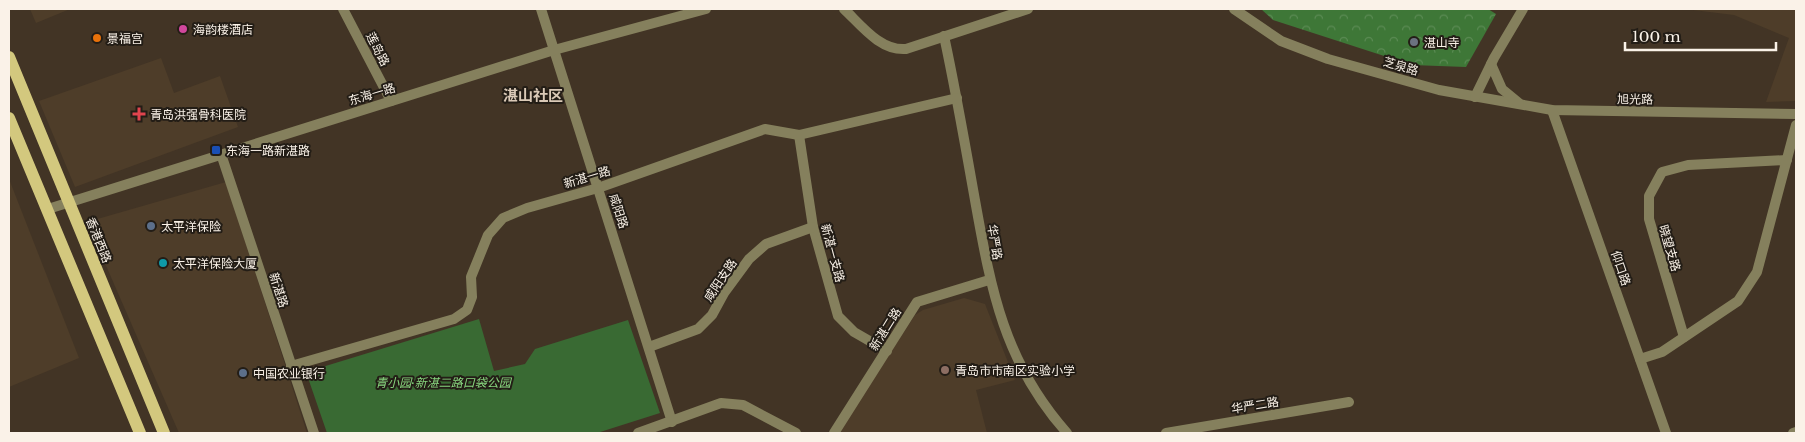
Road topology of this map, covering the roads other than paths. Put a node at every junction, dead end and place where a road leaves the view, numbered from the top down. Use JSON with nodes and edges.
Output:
{"nodes":[{"id":1,"x":343,"y":9,"type":"edge"},
{"id":2,"x":541,"y":9,"type":"edge"},
{"id":3,"x":706,"y":9,"type":"edge"},
{"id":4,"x":844,"y":9,"type":"edge"},
{"id":5,"x":1028,"y":9,"type":"edge"},
{"id":6,"x":1234,"y":9,"type":"edge"},
{"id":7,"x":1522,"y":9,"type":"edge"},
{"id":8,"x":944,"y":36,"type":"junction"},
{"id":9,"x":554,"y":50,"type":"junction"},
{"id":10,"x":9,"y":57,"type":"edge"},
{"id":11,"x":1491,"y":64,"type":"junction"},
{"id":12,"x":1475,"y":97,"type":"junction"},
{"id":13,"x":957,"y":98,"type":"junction"},
{"id":14,"x":391,"y":101,"type":"junction"},
{"id":15,"x":1524,"y":106,"type":"junction"},
{"id":16,"x":1552,"y":110,"type":"junction"},
{"id":17,"x":1796,"y":114,"type":"edge"},
{"id":18,"x":9,"y":118,"type":"edge"},
{"id":19,"x":1796,"y":125,"type":"edge"},
{"id":20,"x":799,"y":135,"type":"junction"},
{"id":21,"x":221,"y":154,"type":"junction"},
{"id":22,"x":1786,"y":160,"type":"junction"},
{"id":23,"x":598,"y":188,"type":"junction"},
{"id":24,"x":68,"y":201,"type":"junction"},
{"id":25,"x":48,"y":210,"type":"junction"},
{"id":26,"x":813,"y":227,"type":"junction"},
{"id":27,"x":989,"y":280,"type":"junction"},
{"id":28,"x":1684,"y":337,"type":"junction"},
{"id":29,"x":649,"y":347,"type":"junction"},
{"id":30,"x":887,"y":351,"type":"junction"},
{"id":31,"x":1640,"y":359,"type":"junction"},
{"id":32,"x":292,"y":366,"type":"junction"},
{"id":33,"x":1349,"y":402,"type":"dead end"},
{"id":34,"x":672,"y":422,"type":"junction"},
{"id":35,"x":140,"y":433,"type":"edge"},
{"id":36,"x":164,"y":433,"type":"edge"},
{"id":37,"x":314,"y":433,"type":"edge"},
{"id":38,"x":638,"y":433,"type":"edge"},
{"id":39,"x":795,"y":433,"type":"edge"},
{"id":40,"x":834,"y":433,"type":"edge"},
{"id":41,"x":1067,"y":433,"type":"edge"},
{"id":42,"x":1166,"y":433,"type":"edge"},
{"id":43,"x":1666,"y":433,"type":"edge"}],
"edges":[{"from":1,"to":14,"type":"street","name":"莲岛路"},
{"from":2,"to":9,"type":"street","name":"咸阳路"},
{"from":3,"to":9,"type":"street","name":"东海一路"},
{"from":4,"to":8,"type":"street"},
{"from":5,"to":8,"type":"street"},
{"from":6,"to":12,"type":"street","name":"芝泉路"},
{"from":7,"to":11,"type":"street"},
{"from":8,"to":13,"type":"street","name":"华严路"},
{"from":9,"to":14,"type":"street","name":"东海一路"},
{"from":9,"to":23,"type":"street","name":"咸阳路"},
{"from":10,"to":24,"type":"main road","name":"香港西路"},
{"from":11,"to":12,"type":"street"},
{"from":11,"to":15,"type":"street"},
{"from":12,"to":15,"type":"street","name":"旭光路"},
{"from":13,"to":20,"type":"street","name":"新湛一路"},
{"from":13,"to":27,"type":"street","name":"华严路"},
{"from":14,"to":21,"type":"street","name":"东海一路"},
{"from":15,"to":16,"type":"street","name":"旭光路"},
{"from":16,"to":17,"type":"street","name":"旭光路"},
{"from":16,"to":31,"type":"street","name":"仰口路"},
{"from":18,"to":25,"type":"main road"},
{"from":19,"to":22,"type":"street"},
{"from":20,"to":23,"type":"street","name":"新湛一路"},
{"from":20,"to":26,"type":"street","name":"新湛一支路"},
{"from":21,"to":24,"type":"street","name":"东海一路"},
{"from":21,"to":32,"type":"street","name":"新湛路"},
{"from":22,"to":28,"type":"street"},
{"from":22,"to":28,"type":"street","name":"晓望支路"},
{"from":23,"to":29,"type":"street","name":"咸阳路"},
{"from":23,"to":32,"type":"street","name":"新湛一路"},
{"from":24,"to":25,"type":"street","name":"东海一路"},
{"from":24,"to":36,"type":"main road","name":"香港西路"},
{"from":25,"to":35,"type":"main road"},
{"from":26,"to":29,"type":"street","name":"咸阳支路"},
{"from":26,"to":30,"type":"street","name":"新湛一支路"},
{"from":27,"to":30,"type":"street","name":"新湛二路"},
{"from":27,"to":41,"type":"street","name":"华严路"},
{"from":28,"to":31,"type":"street"},
{"from":29,"to":34,"type":"street","name":"咸阳路"},
{"from":30,"to":40,"type":"street","name":"新湛二路"},
{"from":31,"to":43,"type":"street","name":"仰口路"},
{"from":32,"to":37,"type":"street","name":"新湛路"},
{"from":33,"to":42,"type":"street","name":"华严二路"},
{"from":34,"to":38,"type":"street"},
{"from":34,"to":39,"type":"street"}]}
